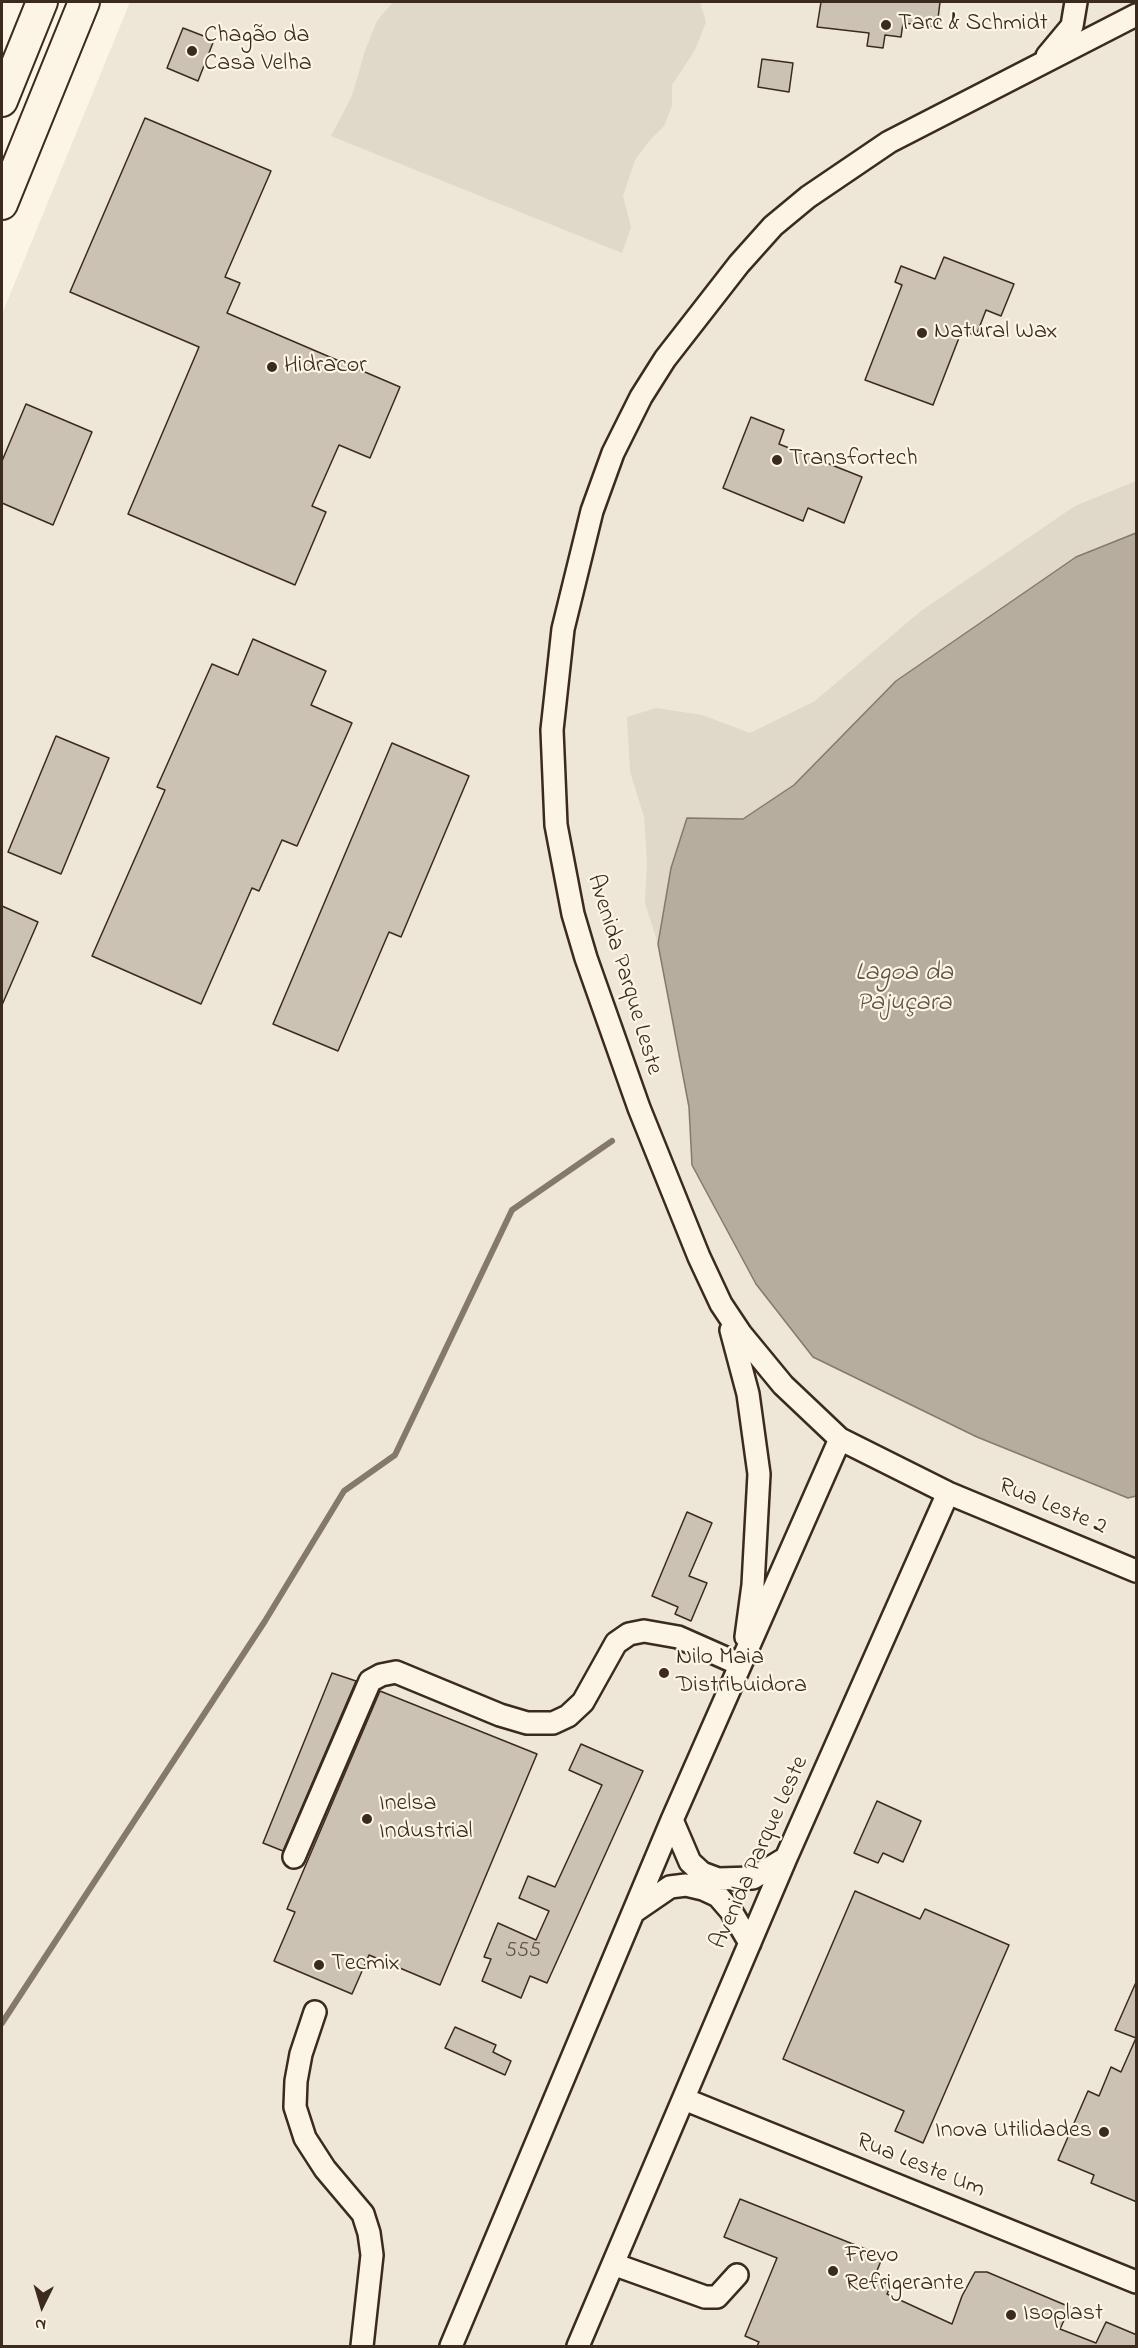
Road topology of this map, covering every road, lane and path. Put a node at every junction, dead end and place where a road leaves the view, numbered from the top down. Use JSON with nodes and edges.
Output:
{"nodes":[{"id":1,"x":42,"y":2,"type":"edge"},
{"id":2,"x":84,"y":2,"type":"edge"},
{"id":3,"x":1076,"y":2,"type":"edge"},
{"id":4,"x":1137,"y":15,"type":"edge"},
{"id":5,"x":1041,"y":63,"type":"junction"},
{"id":6,"x":2,"y":101,"type":"edge"},
{"id":7,"x":2,"y":204,"type":"edge"},
{"id":8,"x":721,"y":1304,"type":"junction"},
{"id":9,"x":840,"y":1439,"type":"junction"},
{"id":10,"x":948,"y":1493,"type":"junction"},
{"id":11,"x":1137,"y":1571,"type":"edge"},
{"id":12,"x":741,"y":1660,"type":"junction"},
{"id":13,"x":672,"y":1820,"type":"junction"},
{"id":14,"x":294,"y":1857,"type":"dead end"},
{"id":15,"x":786,"y":1858,"type":"junction"},
{"id":16,"x":632,"y":1913,"type":"junction"},
{"id":17,"x":750,"y":1943,"type":"junction"},
{"id":18,"x":315,"y":2012,"type":"dead end"},
{"id":19,"x":684,"y":2099,"type":"junction"},
{"id":20,"x":614,"y":2264,"type":"junction"},
{"id":21,"x":737,"y":2275,"type":"dead end"},
{"id":22,"x":1137,"y":2282,"type":"edge"},
{"id":23,"x":362,"y":2346,"type":"edge"},
{"id":24,"x":451,"y":2346,"type":"edge"},
{"id":25,"x":578,"y":2346,"type":"edge"}],
"edges":[{"from":1,"to":6,"type":"highway"},
{"from":2,"to":7,"type":"highway"},
{"from":3,"to":5,"type":"street","name":"Avenida Parque Leste"},
{"from":4,"to":5,"type":"street","name":"Avenida Parque Leste"},
{"from":5,"to":8,"type":"street","name":"Avenida Parque Leste"},
{"from":8,"to":9,"type":"street","name":"Avenida Parque Leste"},
{"from":8,"to":12,"type":"street"},
{"from":9,"to":10,"type":"street","name":"Avenida Parque Leste"},
{"from":9,"to":12,"type":"street"},
{"from":10,"to":11,"type":"street","name":"Rua Leste 2"},
{"from":10,"to":15,"type":"street","name":"Avenida Parque Leste"},
{"from":12,"to":13,"type":"street"},
{"from":12,"to":14,"type":"street"},
{"from":13,"to":15,"type":"street"},
{"from":13,"to":16,"type":"street"},
{"from":15,"to":17,"type":"street","name":"Avenida Parque Leste"},
{"from":16,"to":17,"type":"street"},
{"from":16,"to":24,"type":"street"},
{"from":17,"to":19,"type":"street","name":"Avenida Parque Leste"},
{"from":18,"to":23,"type":"street"},
{"from":19,"to":20,"type":"street","name":"Avenida Parque Leste"},
{"from":19,"to":22,"type":"street","name":"Rua Leste Um"},
{"from":20,"to":21,"type":"street"},
{"from":20,"to":25,"type":"street","name":"Avenida Parque Leste"}]}
